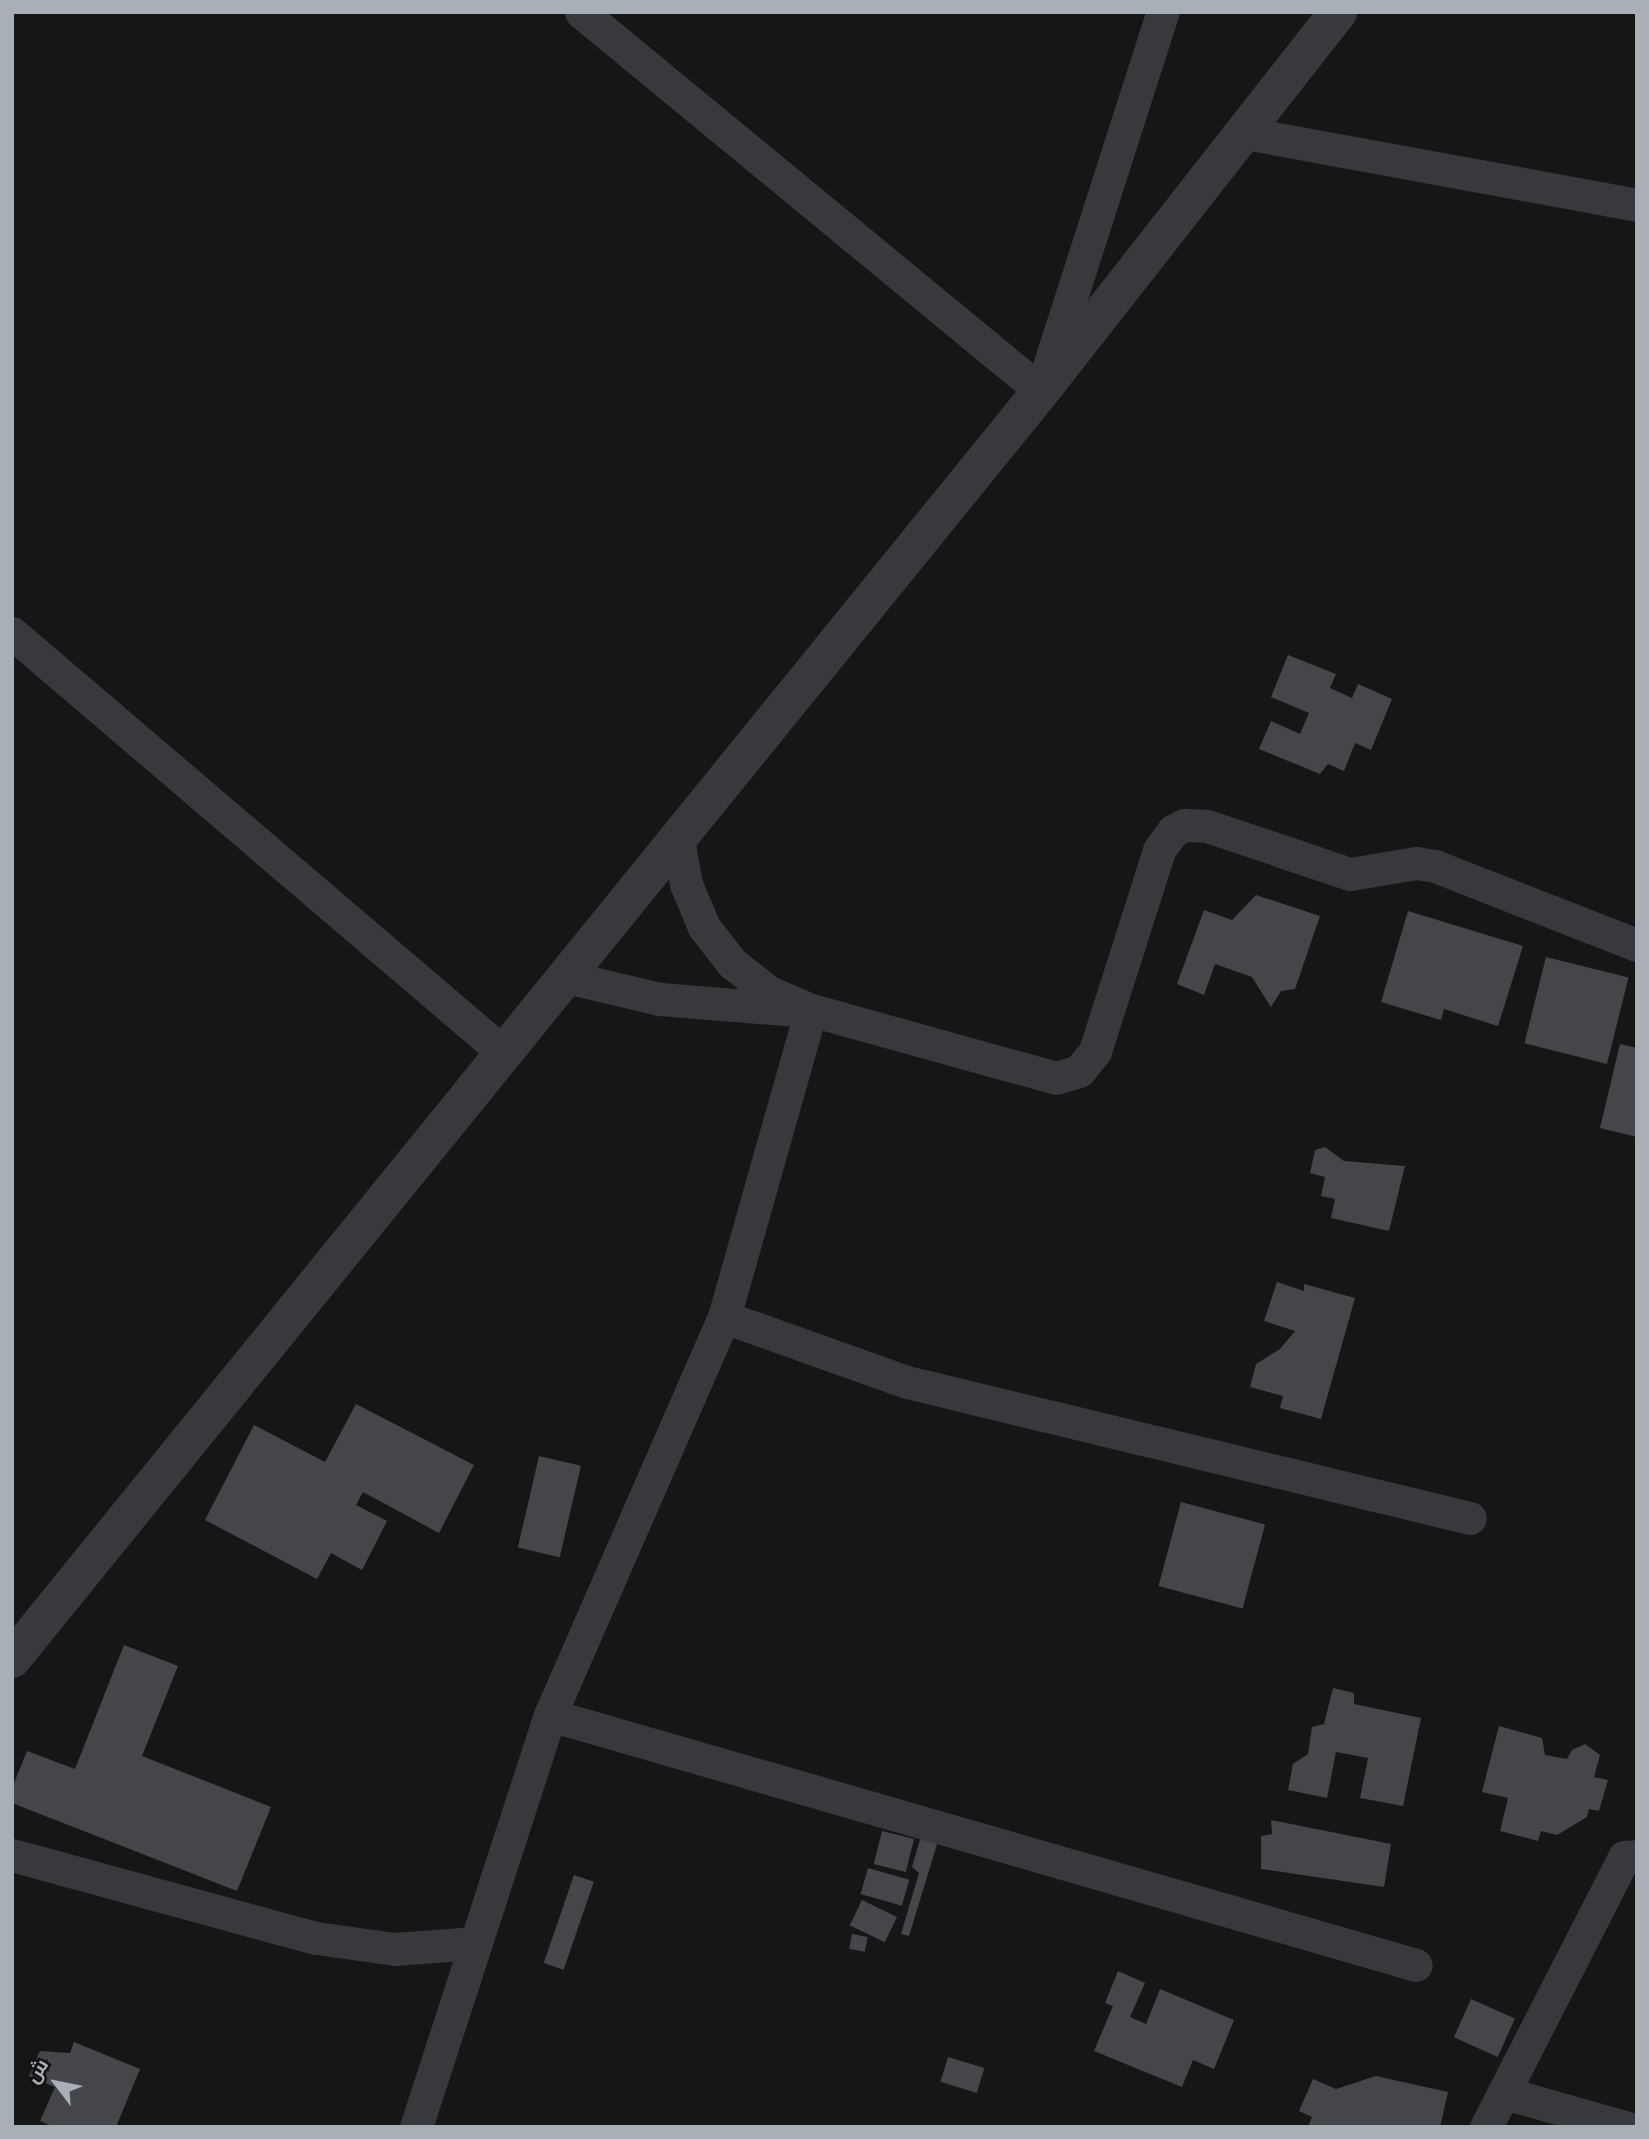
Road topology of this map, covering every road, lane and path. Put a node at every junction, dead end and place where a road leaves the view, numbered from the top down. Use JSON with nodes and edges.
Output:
{"nodes":[{"id":1,"x":581,"y":12,"type":"edge"},
{"id":2,"x":1163,"y":12,"type":"edge"},
{"id":3,"x":1338,"y":12,"type":"edge"},
{"id":4,"x":1240,"y":132,"type":"junction"},
{"id":5,"x":1637,"y":205,"type":"edge"},
{"id":6,"x":1041,"y":391,"type":"junction"},
{"id":7,"x":12,"y":633,"type":"edge"},
{"id":8,"x":678,"y":838,"type":"junction"},
{"id":9,"x":1637,"y":945,"type":"edge"},
{"id":10,"x":566,"y":977,"type":"junction"},
{"id":11,"x":811,"y":1010,"type":"junction"},
{"id":12,"x":504,"y":1053,"type":"junction"},
{"id":13,"x":724,"y":1317,"type":"junction"},
{"id":14,"x":1470,"y":1518,"type":"dead end"},
{"id":15,"x":12,"y":1659,"type":"edge"},
{"id":16,"x":550,"y":1715,"type":"junction"},
{"id":17,"x":1633,"y":1849,"type":"edge"},
{"id":18,"x":12,"y":1855,"type":"edge"},
{"id":19,"x":475,"y":1943,"type":"junction"},
{"id":20,"x":1416,"y":1965,"type":"dead end"},
{"id":21,"x":1504,"y":2093,"type":"junction"},
{"id":22,"x":416,"y":2127,"type":"edge"},
{"id":23,"x":1486,"y":2127,"type":"edge"},
{"id":24,"x":1625,"y":2127,"type":"edge"}],
"edges":[{"from":1,"to":6,"type":"street"},
{"from":2,"to":6,"type":"street"},
{"from":3,"to":4,"type":"street"},
{"from":4,"to":5,"type":"street"},
{"from":4,"to":6,"type":"street"},
{"from":6,"to":8,"type":"street"},
{"from":7,"to":12,"type":"street"},
{"from":8,"to":10,"type":"street"},
{"from":8,"to":11,"type":"street"},
{"from":9,"to":11,"type":"street"},
{"from":10,"to":11,"type":"street"},
{"from":10,"to":12,"type":"street"},
{"from":11,"to":13,"type":"street"},
{"from":12,"to":15,"type":"street"},
{"from":13,"to":14,"type":"street"},
{"from":13,"to":16,"type":"street"},
{"from":16,"to":19,"type":"street"},
{"from":16,"to":20,"type":"street"},
{"from":17,"to":21,"type":"street"},
{"from":18,"to":19,"type":"street"},
{"from":19,"to":22,"type":"street"},
{"from":21,"to":23,"type":"street"},
{"from":21,"to":24,"type":"street"}]}
